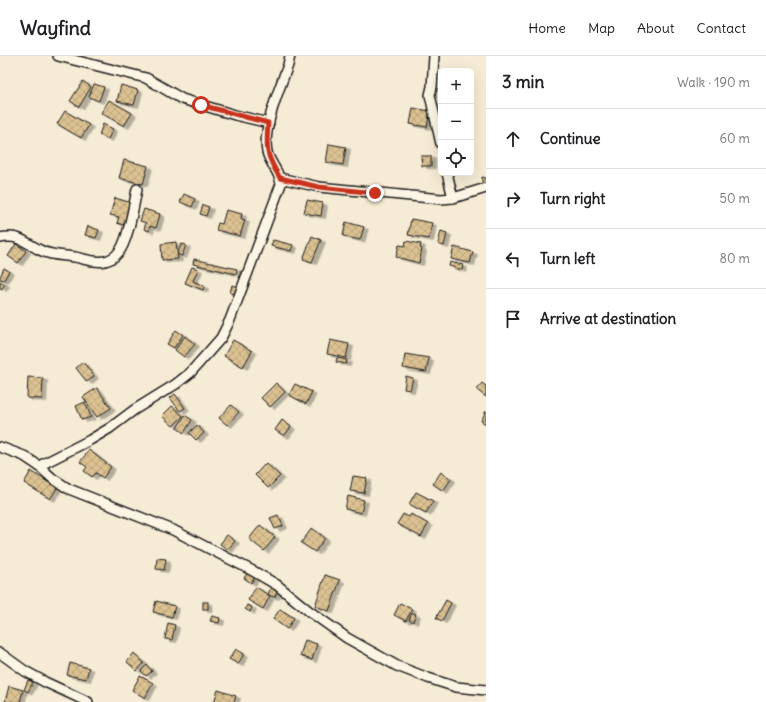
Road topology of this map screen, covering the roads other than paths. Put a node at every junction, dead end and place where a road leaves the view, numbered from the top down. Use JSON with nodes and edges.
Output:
{"nodes":[{"id":1,"x":58,"y":56,"type":"edge"},
{"id":2,"x":290,"y":56,"type":"edge"},
{"id":3,"x":434,"y":56,"type":"edge"},
{"id":4,"x":268,"y":123,"type":"junction"},
{"id":5,"x":440,"y":140,"type":"edge"},
{"id":6,"x":448,"y":176,"type":"edge"},
{"id":7,"x":280,"y":178,"type":"junction"},
{"id":8,"x":486,"y":188,"type":"edge"},
{"id":9,"x":137,"y":190,"type":"dead end"},
{"id":10,"x":453,"y":198,"type":"junction"},
{"id":11,"x":0,"y":238,"type":"edge"},
{"id":12,"x":0,"y":448,"type":"edge"},
{"id":13,"x":39,"y":466,"type":"junction"},
{"id":14,"x":0,"y":653,"type":"edge"},
{"id":15,"x":486,"y":690,"type":"edge"},
{"id":16,"x":88,"y":702,"type":"edge"}],
"edges":[{"from":1,"to":4,"type":"street"},
{"from":2,"to":4,"type":"street"},
{"from":3,"to":5,"type":"street"},
{"from":4,"to":7,"type":"street"},
{"from":6,"to":10,"type":"street"},
{"from":7,"to":10,"type":"street"},
{"from":7,"to":13,"type":"street"},
{"from":8,"to":10,"type":"street"},
{"from":9,"to":11,"type":"street"},
{"from":12,"to":13,"type":"street"},
{"from":13,"to":15,"type":"street"},
{"from":14,"to":16,"type":"street"}]}
